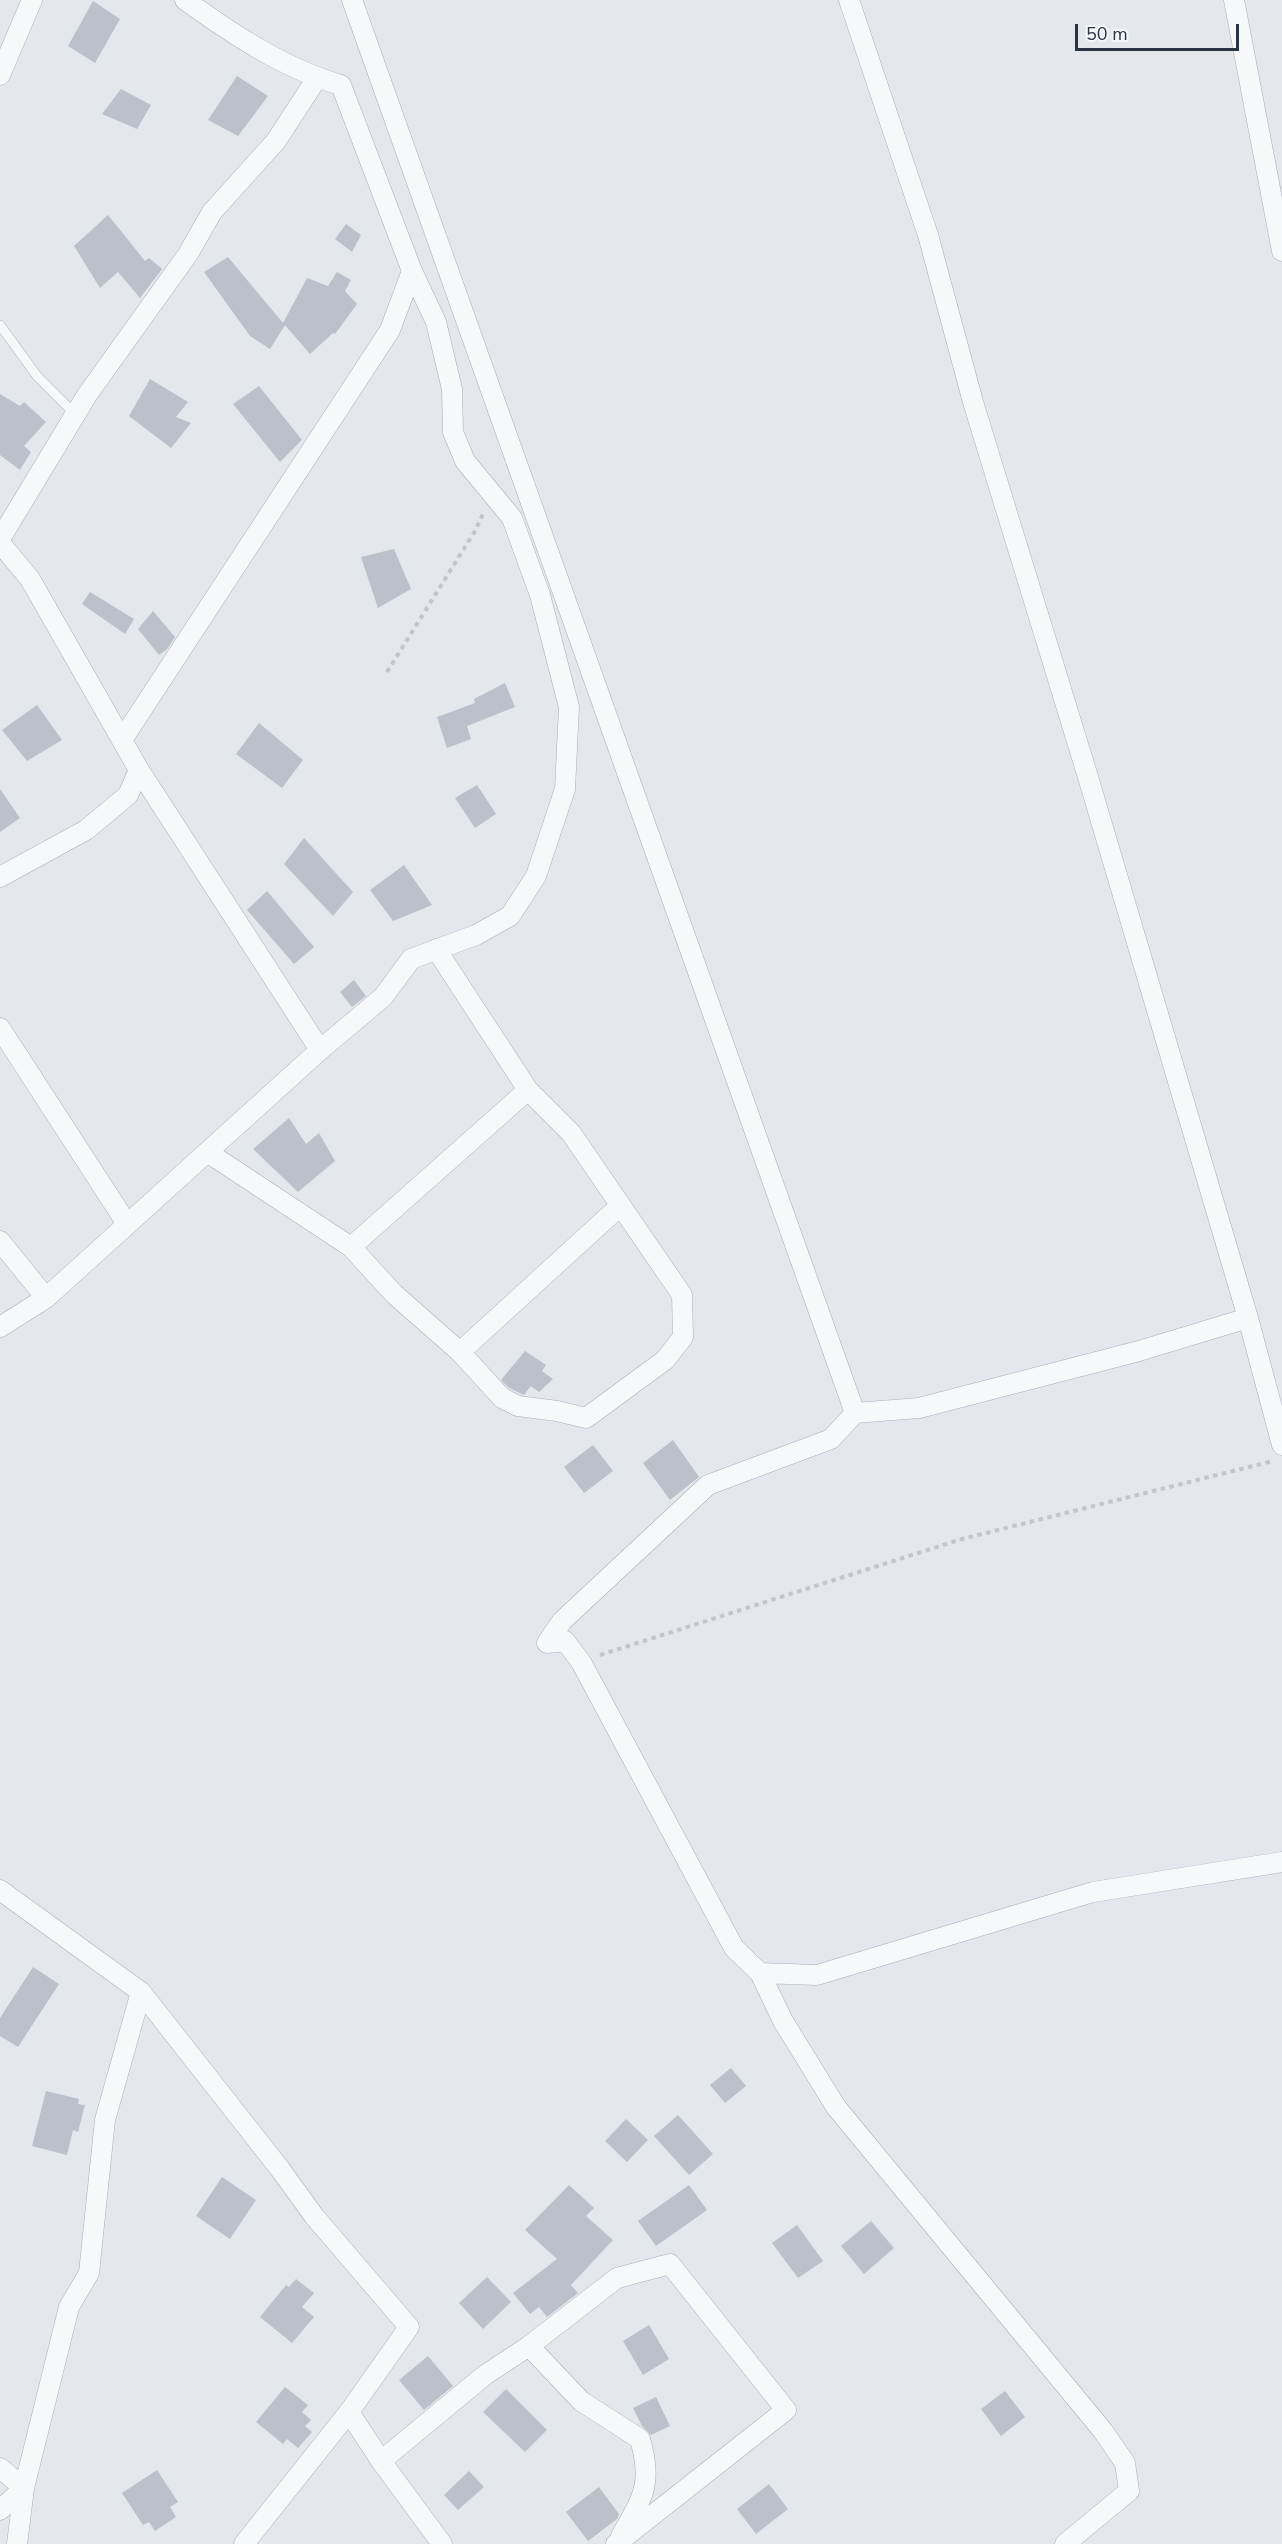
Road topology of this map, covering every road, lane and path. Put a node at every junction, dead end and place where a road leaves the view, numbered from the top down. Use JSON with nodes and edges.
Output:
{"nodes":[{"id":1,"x":33,"y":0,"type":"edge"},
{"id":2,"x":185,"y":0,"type":"edge"},
{"id":3,"x":352,"y":0,"type":"edge"},
{"id":4,"x":849,"y":0,"type":"edge"},
{"id":5,"x":1234,"y":0,"type":"edge"},
{"id":6,"x":0,"y":75,"type":"edge"},
{"id":7,"x":317,"y":78,"type":"junction"},
{"id":8,"x":1282,"y":251,"type":"edge"},
{"id":9,"x":412,"y":271,"type":"junction"},
{"id":10,"x":0,"y":325,"type":"edge"},
{"id":11,"x":75,"y":414,"type":"junction"},
{"id":12,"x":493,"y":493,"type":"junction"},
{"id":13,"x":0,"y":541,"type":"edge"},
{"id":14,"x":387,"y":672,"type":"dead end"},
{"id":15,"x":122,"y":740,"type":"junction"},
{"id":16,"x":139,"y":770,"type":"junction"},
{"id":17,"x":0,"y":877,"type":"edge"},
{"id":18,"x":436,"y":949,"type":"junction"},
{"id":19,"x":0,"y":1028,"type":"edge"},
{"id":20,"x":320,"y":1050,"type":"junction"},
{"id":21,"x":528,"y":1090,"type":"junction"},
{"id":22,"x":207,"y":1152,"type":"junction"},
{"id":23,"x":620,"y":1206,"type":"junction"},
{"id":24,"x":127,"y":1224,"type":"junction"},
{"id":25,"x":0,"y":1241,"type":"edge"},
{"id":26,"x":351,"y":1247,"type":"junction"},
{"id":27,"x":46,"y":1298,"type":"junction"},
{"id":28,"x":1248,"y":1318,"type":"junction"},
{"id":29,"x":0,"y":1327,"type":"edge"},
{"id":30,"x":460,"y":1352,"type":"junction"},
{"id":31,"x":855,"y":1413,"type":"junction"},
{"id":32,"x":1282,"y":1445,"type":"edge"},
{"id":33,"x":1282,"y":1459,"type":"edge"},
{"id":34,"x":580,"y":1662,"type":"junction"},
{"id":35,"x":1282,"y":1862,"type":"edge"},
{"id":36,"x":0,"y":1890,"type":"edge"},
{"id":37,"x":760,"y":1973,"type":"junction"},
{"id":38,"x":141,"y":1992,"type":"junction"},
{"id":39,"x":529,"y":2346,"type":"junction"},
{"id":40,"x":349,"y":2412,"type":"junction"},
{"id":41,"x":381,"y":2461,"type":"junction"},
{"id":42,"x":0,"y":2468,"type":"edge"},
{"id":43,"x":24,"y":2488,"type":"junction"},
{"id":44,"x":0,"y":2510,"type":"edge"},
{"id":45,"x":17,"y":2544,"type":"edge"},
{"id":46,"x":244,"y":2544,"type":"edge"},
{"id":47,"x":442,"y":2544,"type":"edge"},
{"id":48,"x":616,"y":2544,"type":"edge"},
{"id":49,"x":1065,"y":2544,"type":"edge"}],
"edges":[{"from":1,"to":6,"type":"street"},
{"from":2,"to":7,"type":"street"},
{"from":3,"to":31,"type":"street"},
{"from":4,"to":28,"type":"street"},
{"from":5,"to":8,"type":"street"},
{"from":7,"to":9,"type":"street"},
{"from":7,"to":11,"type":"street"},
{"from":9,"to":12,"type":"street"},
{"from":9,"to":15,"type":"street"},
{"from":10,"to":11,"type":"lane"},
{"from":11,"to":13,"type":"street"},
{"from":12,"to":14,"type":"path"},
{"from":12,"to":18,"type":"street"},
{"from":13,"to":15,"type":"street"},
{"from":15,"to":16,"type":"street"},
{"from":16,"to":17,"type":"street"},
{"from":16,"to":20,"type":"street"},
{"from":18,"to":20,"type":"street"},
{"from":18,"to":21,"type":"street"},
{"from":19,"to":24,"type":"street"},
{"from":20,"to":22,"type":"street"},
{"from":21,"to":23,"type":"street"},
{"from":21,"to":26,"type":"street"},
{"from":22,"to":24,"type":"street"},
{"from":22,"to":26,"type":"street"},
{"from":23,"to":30,"type":"street"},
{"from":23,"to":30,"type":"street"},
{"from":24,"to":27,"type":"street"},
{"from":25,"to":27,"type":"street"},
{"from":26,"to":30,"type":"street"},
{"from":27,"to":29,"type":"street"},
{"from":28,"to":31,"type":"street"},
{"from":28,"to":32,"type":"street"},
{"from":31,"to":34,"type":"street"},
{"from":33,"to":34,"type":"path"},
{"from":34,"to":37,"type":"street"},
{"from":35,"to":37,"type":"street"},
{"from":36,"to":38,"type":"street"},
{"from":37,"to":49,"type":"street"},
{"from":38,"to":40,"type":"street"},
{"from":38,"to":43,"type":"street"},
{"from":39,"to":41,"type":"street"},
{"from":39,"to":48,"type":"street"},
{"from":39,"to":48,"type":"street"},
{"from":40,"to":41,"type":"street"},
{"from":40,"to":46,"type":"street"},
{"from":41,"to":47,"type":"street"},
{"from":42,"to":43,"type":"street"},
{"from":43,"to":44,"type":"street"},
{"from":43,"to":45,"type":"street"}]}
